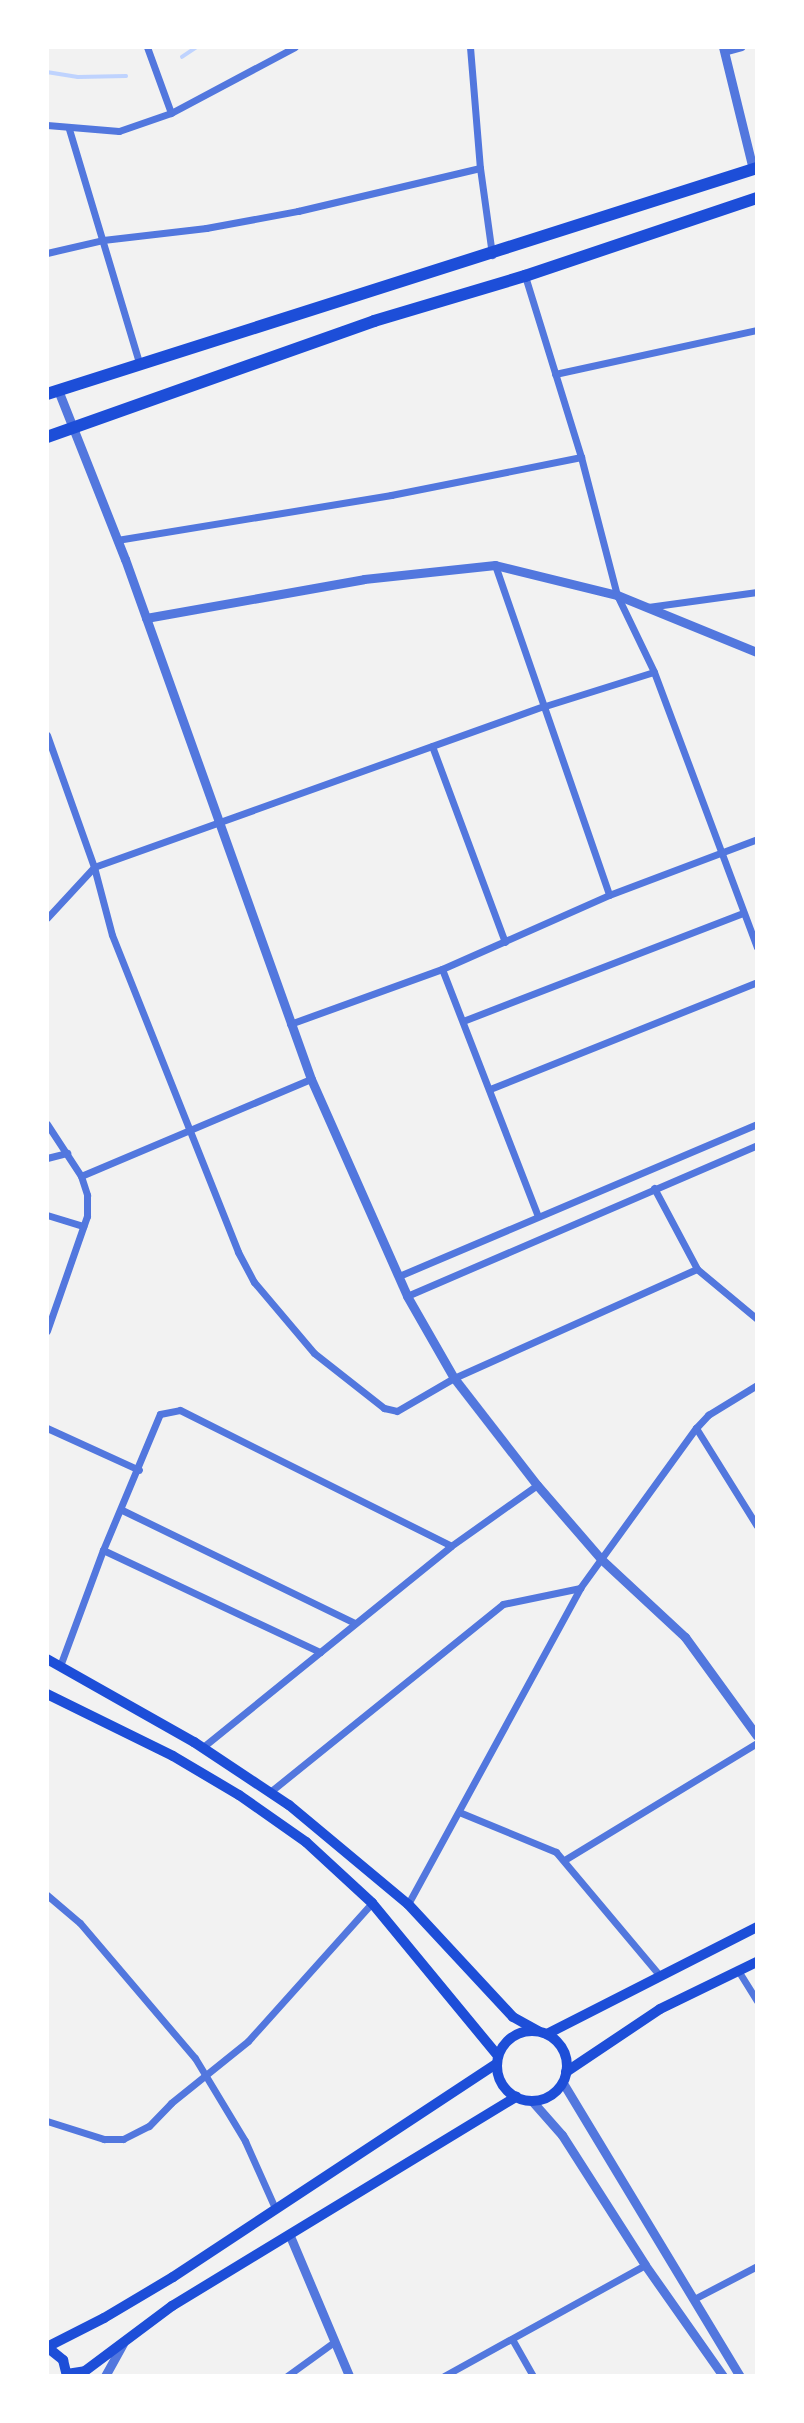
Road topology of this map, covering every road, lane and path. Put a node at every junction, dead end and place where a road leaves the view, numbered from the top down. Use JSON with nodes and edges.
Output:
{"nodes":[{"id":1,"x":147,"y":47,"type":"edge"},
{"id":2,"x":295,"y":47,"type":"edge"},
{"id":3,"x":470,"y":47,"type":"edge"},
{"id":4,"x":741,"y":47,"type":"edge"},
{"id":5,"x":724,"y":50,"type":"edge"},
{"id":6,"x":171,"y":113,"type":"junction"},
{"id":7,"x":47,"y":125,"type":"edge"},
{"id":8,"x":69,"y":129,"type":"junction"},
{"id":9,"x":480,"y":168,"type":"junction"},
{"id":10,"x":755,"y":169,"type":"edge"},
{"id":11,"x":757,"y":198,"type":"edge"},
{"id":12,"x":103,"y":240,"type":"junction"},
{"id":13,"x":47,"y":253,"type":"edge"},
{"id":14,"x":492,"y":255,"type":"junction"},
{"id":15,"x":524,"y":275,"type":"junction"},
{"id":16,"x":757,"y":330,"type":"edge"},
{"id":17,"x":140,"y":365,"type":"junction"},
{"id":18,"x":555,"y":374,"type":"junction"},
{"id":19,"x":53,"y":392,"type":"edge"},
{"id":20,"x":75,"y":427,"type":"junction"},
{"id":21,"x":47,"y":437,"type":"edge"},
{"id":22,"x":581,"y":457,"type":"junction"},
{"id":23,"x":117,"y":540,"type":"junction"},
{"id":24,"x":495,"y":565,"type":"junction"},
{"id":25,"x":757,"y":592,"type":"edge"},
{"id":26,"x":617,"y":595,"type":"junction"},
{"id":27,"x":647,"y":608,"type":"junction"},
{"id":28,"x":146,"y":618,"type":"junction"},
{"id":29,"x":757,"y":652,"type":"edge"},
{"id":30,"x":654,"y":672,"type":"junction"},
{"id":31,"x":541,"y":707,"type":"junction"},
{"id":32,"x":47,"y":735,"type":"edge"},
{"id":33,"x":432,"y":746,"type":"junction"},
{"id":34,"x":220,"y":823,"type":"junction"},
{"id":35,"x":757,"y":839,"type":"edge"},
{"id":36,"x":721,"y":852,"type":"junction"},
{"id":37,"x":94,"y":867,"type":"junction"},
{"id":38,"x":609,"y":895,"type":"junction"},
{"id":39,"x":743,"y":913,"type":"junction"},
{"id":40,"x":47,"y":918,"type":"edge"},
{"id":41,"x":505,"y":942,"type":"junction"},
{"id":42,"x":757,"y":946,"type":"edge"},
{"id":43,"x":442,"y":968,"type":"junction"},
{"id":44,"x":757,"y":982,"type":"edge"},
{"id":45,"x":463,"y":1021,"type":"junction"},
{"id":46,"x":290,"y":1024,"type":"junction"},
{"id":47,"x":311,"y":1079,"type":"junction"},
{"id":48,"x":490,"y":1088,"type":"junction"},
{"id":49,"x":47,"y":1124,"type":"edge"},
{"id":50,"x":757,"y":1124,"type":"edge"},
{"id":51,"x":189,"y":1129,"type":"junction"},
{"id":52,"x":757,"y":1145,"type":"edge"},
{"id":53,"x":67,"y":1153,"type":"junction"},
{"id":54,"x":47,"y":1158,"type":"edge"},
{"id":55,"x":81,"y":1176,"type":"junction"},
{"id":56,"x":654,"y":1188,"type":"junction"},
{"id":57,"x":47,"y":1215,"type":"edge"},
{"id":58,"x":538,"y":1216,"type":"junction"},
{"id":59,"x":83,"y":1226,"type":"junction"},
{"id":60,"x":697,"y":1269,"type":"junction"},
{"id":61,"x":399,"y":1276,"type":"junction"},
{"id":62,"x":407,"y":1296,"type":"junction"},
{"id":63,"x":757,"y":1319,"type":"edge"},
{"id":64,"x":47,"y":1331,"type":"edge"},
{"id":65,"x":454,"y":1378,"type":"junction"},
{"id":66,"x":757,"y":1385,"type":"edge"},
{"id":67,"x":47,"y":1428,"type":"edge"},
{"id":68,"x":696,"y":1428,"type":"junction"},
{"id":69,"x":139,"y":1470,"type":"junction"},
{"id":70,"x":537,"y":1485,"type":"junction"},
{"id":71,"x":122,"y":1510,"type":"junction"},
{"id":72,"x":757,"y":1526,"type":"edge"},
{"id":73,"x":450,"y":1546,"type":"junction"},
{"id":74,"x":103,"y":1550,"type":"junction"},
{"id":75,"x":601,"y":1559,"type":"junction"},
{"id":76,"x":580,"y":1588,"type":"junction"},
{"id":77,"x":355,"y":1623,"type":"junction"},
{"id":78,"x":320,"y":1652,"type":"junction"},
{"id":79,"x":47,"y":1659,"type":"edge"},
{"id":80,"x":60,"y":1666,"type":"junction"},
{"id":81,"x":47,"y":1694,"type":"edge"},
{"id":82,"x":757,"y":1736,"type":"edge"},
{"id":83,"x":757,"y":1743,"type":"edge"},
{"id":84,"x":202,"y":1747,"type":"junction"},
{"id":85,"x":270,"y":1792,"type":"junction"},
{"id":86,"x":459,"y":1812,"type":"junction"},
{"id":87,"x":566,"y":1859,"type":"junction"},
{"id":88,"x":47,"y":1895,"type":"edge"},
{"id":89,"x":372,"y":1903,"type":"junction"},
{"id":90,"x":408,"y":1904,"type":"junction"},
{"id":91,"x":757,"y":1927,"type":"edge"},
{"id":92,"x":757,"y":1962,"type":"edge"},
{"id":93,"x":739,"y":1972,"type":"junction"},
{"id":94,"x":660,"y":1976,"type":"junction"},
{"id":95,"x":757,"y":2001,"type":"edge"},
{"id":96,"x":542,"y":2033,"type":"junction"},
{"id":97,"x":497,"y":2059,"type":"junction"},
{"id":98,"x":205,"y":2077,"type":"junction"},
{"id":99,"x":564,"y":2077,"type":"junction"},
{"id":100,"x":516,"y":2097,"type":"junction"},
{"id":101,"x":532,"y":2101,"type":"junction"},
{"id":102,"x":47,"y":2121,"type":"edge"},
{"id":103,"x":275,"y":2208,"type":"junction"},
{"id":104,"x":290,"y":2236,"type":"junction"},
{"id":105,"x":645,"y":2265,"type":"junction"},
{"id":106,"x":757,"y":2266,"type":"edge"},
{"id":107,"x":694,"y":2299,"type":"junction"},
{"id":108,"x":512,"y":2339,"type":"junction"},
{"id":109,"x":124,"y":2341,"type":"junction"},
{"id":110,"x":334,"y":2342,"type":"junction"},
{"id":111,"x":47,"y":2347,"type":"edge"},
{"id":112,"x":67,"y":2375,"type":"edge"},
{"id":113,"x":105,"y":2376,"type":"edge"},
{"id":114,"x":287,"y":2376,"type":"edge"},
{"id":115,"x":349,"y":2376,"type":"edge"},
{"id":116,"x":444,"y":2376,"type":"edge"},
{"id":117,"x":533,"y":2376,"type":"edge"},
{"id":118,"x":723,"y":2376,"type":"edge"},
{"id":119,"x":740,"y":2376,"type":"edge"}],
"edges":[{"from":1,"to":6,"type":"street"},
{"from":2,"to":6,"type":"street"},
{"from":3,"to":9,"type":"street"},
{"from":4,"to":5,"type":"street"},
{"from":5,"to":10,"type":"street"},
{"from":6,"to":8,"type":"street"},
{"from":7,"to":8,"type":"street"},
{"from":8,"to":12,"type":"street"},
{"from":9,"to":12,"type":"street"},
{"from":9,"to":14,"type":"street"},
{"from":10,"to":14,"type":"highway"},
{"from":11,"to":15,"type":"highway"},
{"from":12,"to":13,"type":"street"},
{"from":12,"to":17,"type":"street"},
{"from":14,"to":17,"type":"highway"},
{"from":15,"to":18,"type":"street"},
{"from":15,"to":20,"type":"highway"},
{"from":16,"to":18,"type":"street"},
{"from":17,"to":19,"type":"highway"},
{"from":18,"to":22,"type":"street"},
{"from":19,"to":20,"type":"street"},
{"from":20,"to":21,"type":"highway"},
{"from":20,"to":23,"type":"street"},
{"from":22,"to":23,"type":"street"},
{"from":22,"to":26,"type":"street"},
{"from":23,"to":28,"type":"street"},
{"from":24,"to":26,"type":"street"},
{"from":24,"to":28,"type":"street"},
{"from":24,"to":31,"type":"street"},
{"from":25,"to":27,"type":"street"},
{"from":26,"to":27,"type":"street"},
{"from":26,"to":30,"type":"street"},
{"from":27,"to":29,"type":"street"},
{"from":28,"to":34,"type":"street"},
{"from":30,"to":31,"type":"street"},
{"from":30,"to":36,"type":"street"},
{"from":31,"to":33,"type":"street"},
{"from":31,"to":38,"type":"street"},
{"from":32,"to":37,"type":"street"},
{"from":33,"to":34,"type":"street"},
{"from":33,"to":41,"type":"street"},
{"from":34,"to":37,"type":"street"},
{"from":34,"to":46,"type":"street"},
{"from":35,"to":36,"type":"street"},
{"from":36,"to":38,"type":"street"},
{"from":36,"to":39,"type":"street"},
{"from":37,"to":40,"type":"street"},
{"from":37,"to":51,"type":"street"},
{"from":38,"to":41,"type":"street"},
{"from":39,"to":42,"type":"street"},
{"from":39,"to":45,"type":"street"},
{"from":41,"to":43,"type":"street"},
{"from":43,"to":45,"type":"street"},
{"from":43,"to":46,"type":"street"},
{"from":44,"to":48,"type":"street"},
{"from":45,"to":48,"type":"street"},
{"from":46,"to":47,"type":"street"},
{"from":47,"to":51,"type":"street"},
{"from":47,"to":61,"type":"street"},
{"from":48,"to":58,"type":"street"},
{"from":49,"to":53,"type":"street"},
{"from":50,"to":58,"type":"street"},
{"from":51,"to":55,"type":"street"},
{"from":51,"to":65,"type":"street"},
{"from":52,"to":56,"type":"street"},
{"from":53,"to":54,"type":"street"},
{"from":53,"to":55,"type":"street"},
{"from":55,"to":59,"type":"street"},
{"from":56,"to":60,"type":"street"},
{"from":56,"to":62,"type":"street"},
{"from":57,"to":59,"type":"street"},
{"from":58,"to":61,"type":"street"},
{"from":59,"to":64,"type":"street"},
{"from":60,"to":63,"type":"street"},
{"from":60,"to":65,"type":"street"},
{"from":61,"to":62,"type":"street"},
{"from":62,"to":65,"type":"street"},
{"from":65,"to":70,"type":"street"},
{"from":66,"to":68,"type":"street"},
{"from":67,"to":69,"type":"street"},
{"from":68,"to":72,"type":"street"},
{"from":68,"to":75,"type":"street"},
{"from":69,"to":71,"type":"street"},
{"from":69,"to":73,"type":"street"},
{"from":70,"to":73,"type":"street"},
{"from":70,"to":75,"type":"street"},
{"from":71,"to":74,"type":"street"},
{"from":71,"to":77,"type":"street"},
{"from":73,"to":77,"type":"street"},
{"from":74,"to":78,"type":"street"},
{"from":74,"to":80,"type":"street"},
{"from":75,"to":76,"type":"street"},
{"from":75,"to":82,"type":"street"},
{"from":76,"to":85,"type":"street"},
{"from":76,"to":86,"type":"street"},
{"from":77,"to":78,"type":"street"},
{"from":78,"to":84,"type":"street"},
{"from":79,"to":80,"type":"main road"},
{"from":80,"to":84,"type":"main road"},
{"from":81,"to":89,"type":"main road"},
{"from":83,"to":87,"type":"street"},
{"from":84,"to":85,"type":"main road"},
{"from":85,"to":90,"type":"main road"},
{"from":86,"to":87,"type":"street"},
{"from":86,"to":90,"type":"street"},
{"from":87,"to":94,"type":"street"},
{"from":88,"to":98,"type":"street"},
{"from":89,"to":97,"type":"main road"},
{"from":89,"to":98,"type":"street"},
{"from":90,"to":96,"type":"main road"},
{"from":91,"to":94,"type":"main road"},
{"from":92,"to":93,"type":"main road"},
{"from":93,"to":95,"type":"street"},
{"from":93,"to":99,"type":"main road"},
{"from":94,"to":96,"type":"main road"},
{"from":96,"to":97,"type":"main road"},
{"from":96,"to":99,"type":"main road"},
{"from":97,"to":100,"type":"main road"},
{"from":97,"to":103,"type":"main road"},
{"from":98,"to":102,"type":"street"},
{"from":98,"to":103,"type":"street"},
{"from":99,"to":101,"type":"main road"},
{"from":99,"to":107,"type":"street"},
{"from":100,"to":101,"type":"main road"},
{"from":100,"to":104,"type":"main road"},
{"from":101,"to":105,"type":"street"},
{"from":103,"to":111,"type":"main road"},
{"from":104,"to":109,"type":"main road"},
{"from":104,"to":110,"type":"street"},
{"from":105,"to":108,"type":"street"},
{"from":105,"to":118,"type":"street"},
{"from":106,"to":107,"type":"street"},
{"from":107,"to":119,"type":"street"},
{"from":108,"to":116,"type":"street"},
{"from":108,"to":117,"type":"street"},
{"from":109,"to":112,"type":"main road"},
{"from":109,"to":113,"type":"street"},
{"from":110,"to":114,"type":"street"},
{"from":110,"to":115,"type":"street"},
{"from":111,"to":112,"type":"main road"}]}
